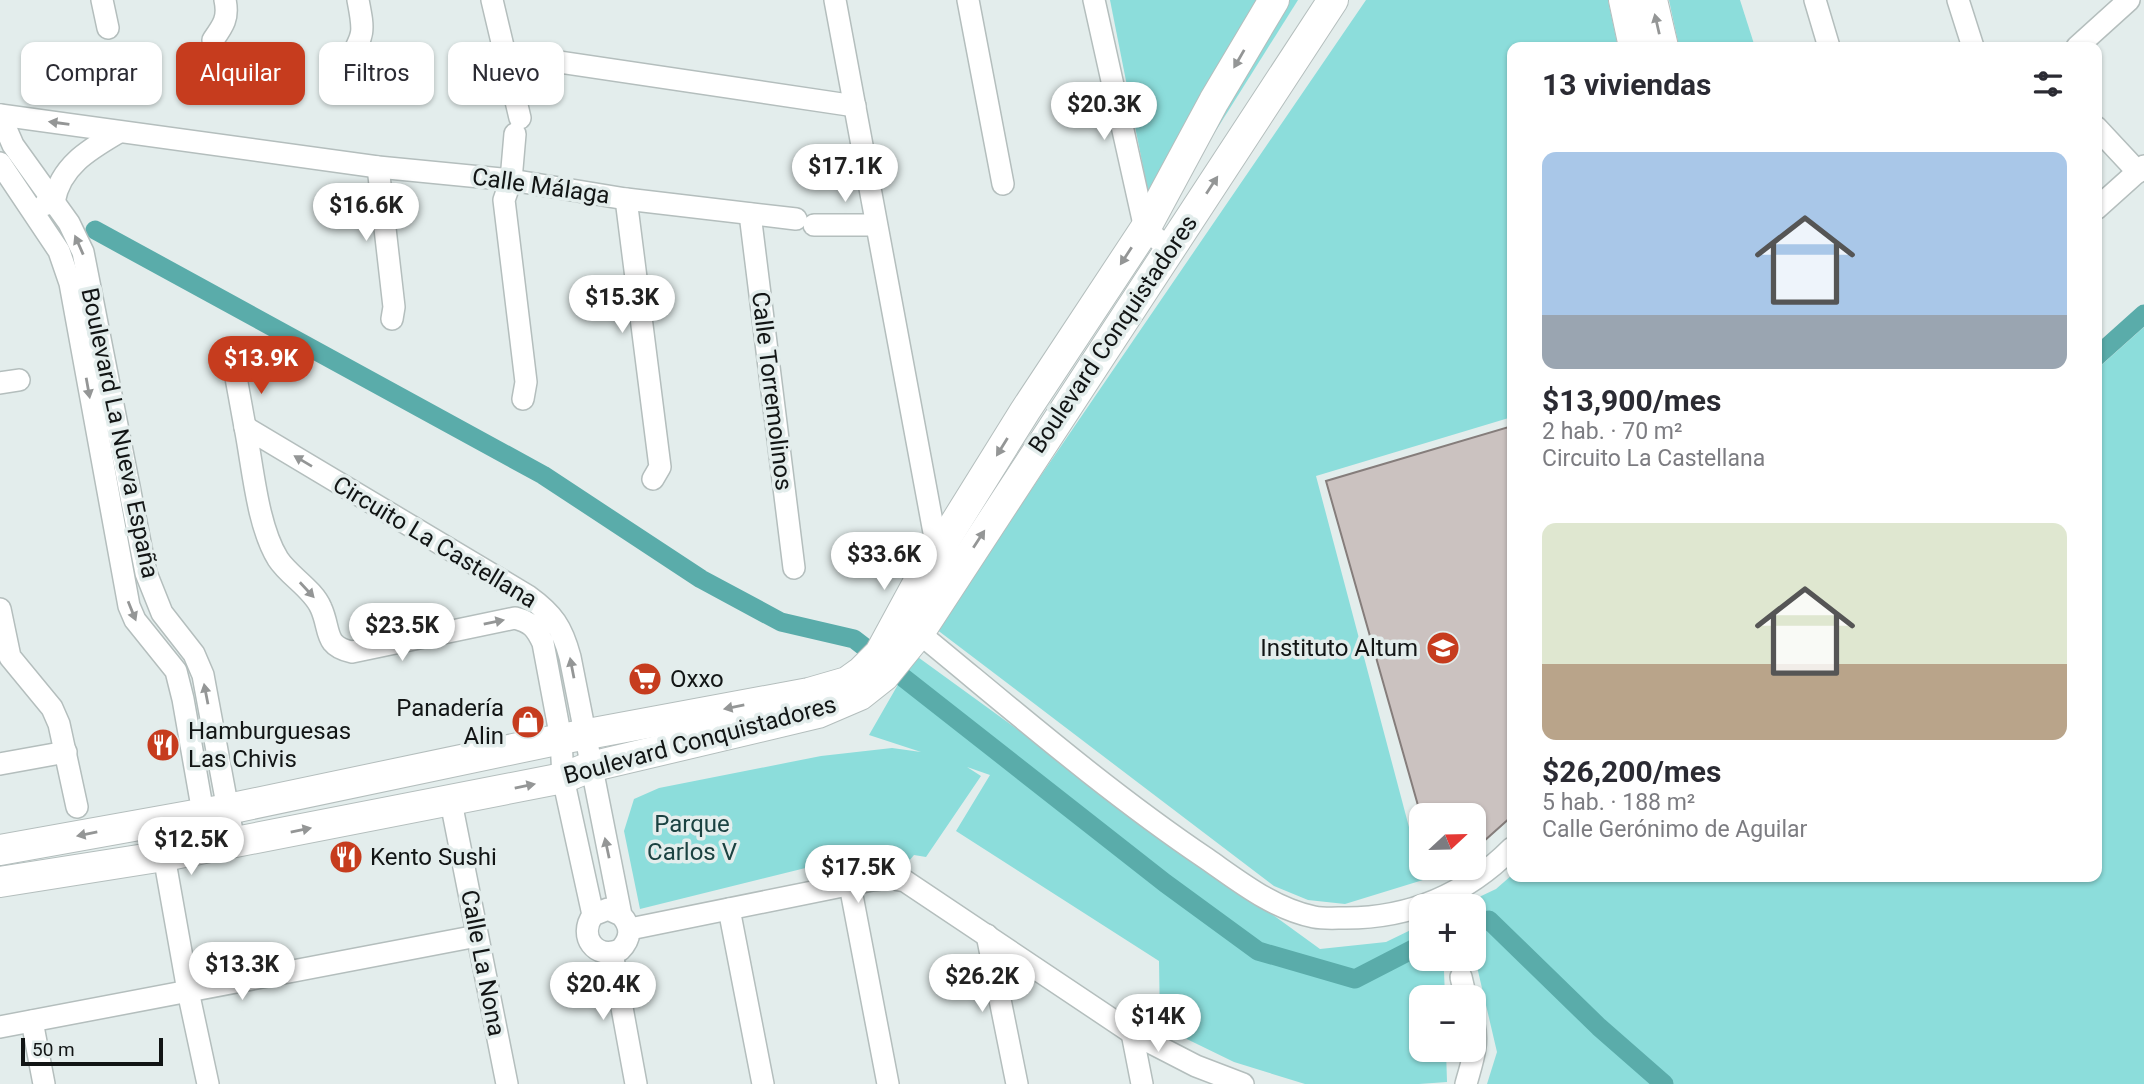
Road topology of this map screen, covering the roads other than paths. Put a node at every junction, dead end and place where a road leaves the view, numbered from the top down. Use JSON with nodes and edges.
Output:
{"nodes":[{"id":1,"x":102,"y":0,"type":"edge"},
{"id":2,"x":225,"y":0,"type":"edge"},
{"id":3,"x":358,"y":0,"type":"edge"},
{"id":4,"x":492,"y":0,"type":"edge"},
{"id":5,"x":835,"y":0,"type":"edge"},
{"id":6,"x":968,"y":0,"type":"edge"},
{"id":7,"x":1094,"y":0,"type":"edge"},
{"id":8,"x":1273,"y":0,"type":"edge"},
{"id":9,"x":1333,"y":0,"type":"edge"},
{"id":10,"x":1624,"y":0,"type":"edge"},
{"id":11,"x":1652,"y":0,"type":"edge"},
{"id":12,"x":1815,"y":0,"type":"edge"},
{"id":13,"x":1958,"y":0,"type":"edge"},
{"id":14,"x":2129,"y":0,"type":"edge"},
{"id":15,"x":108,"y":28,"type":"dead end"},
{"id":16,"x":213,"y":40,"type":"dead end"},
{"id":17,"x":361,"y":42,"type":"edge"},
{"id":18,"x":502,"y":42,"type":"edge"},
{"id":19,"x":1633,"y":42,"type":"edge"},
{"id":20,"x":1661,"y":42,"type":"edge"},
{"id":21,"x":1828,"y":42,"type":"edge"},
{"id":22,"x":1971,"y":42,"type":"edge"},
{"id":23,"x":2083,"y":42,"type":"edge"},
{"id":24,"x":564,"y":63,"type":"edge"},
{"id":25,"x":514,"y":105,"type":"edge"},
{"id":26,"x":855,"y":106,"type":"junction"},
{"id":27,"x":0,"y":115,"type":"edge"},
{"id":28,"x":119,"y":132,"type":"junction"},
{"id":29,"x":2102,"y":133,"type":"edge"},
{"id":30,"x":0,"y":163,"type":"edge"},
{"id":31,"x":378,"y":167,"type":"junction"},
{"id":32,"x":2141,"y":169,"type":"edge"},
{"id":33,"x":511,"y":180,"type":"junction"},
{"id":34,"x":1003,"y":184,"type":"dead end"},
{"id":35,"x":626,"y":199,"type":"junction"},
{"id":36,"x":54,"y":202,"type":"junction"},
{"id":37,"x":2102,"y":204,"type":"edge"},
{"id":38,"x":32,"y":208,"type":"junction"},
{"id":39,"x":750,"y":215,"type":"junction"},
{"id":40,"x":876,"y":225,"type":"junction"},
{"id":41,"x":1144,"y":229,"type":"junction"},
{"id":42,"x":1170,"y":250,"type":"junction"},
{"id":43,"x":392,"y":319,"type":"dead end"},
{"id":44,"x":240,"y":360,"type":"dead end"},
{"id":45,"x":523,"y":399,"type":"dead end"},
{"id":46,"x":245,"y":427,"type":"junction"},
{"id":47,"x":653,"y":479,"type":"dead end"},
{"id":48,"x":938,"y":554,"type":"junction"},
{"id":49,"x":794,"y":568,"type":"dead end"},
{"id":50,"x":0,"y":609,"type":"edge"},
{"id":51,"x":536,"y":614,"type":"junction"},
{"id":52,"x":919,"y":634,"type":"junction"},
{"id":53,"x":573,"y":737,"type":"junction"},
{"id":54,"x":66,"y":752,"type":"junction"},
{"id":55,"x":0,"y":764,"type":"edge"},
{"id":56,"x":590,"y":767,"type":"junction"},
{"id":57,"x":563,"y":779,"type":"junction"},
{"id":58,"x":451,"y":802,"type":"junction"},
{"id":59,"x":77,"y":807,"type":"dead end"},
{"id":60,"x":216,"y":811,"type":"junction"},
{"id":61,"x":222,"y":845,"type":"junction"},
{"id":62,"x":0,"y":850,"type":"edge"},
{"id":63,"x":1507,"y":853,"type":"edge"},
{"id":64,"x":164,"y":856,"type":"junction"},
{"id":65,"x":0,"y":882,"type":"edge"},
{"id":66,"x":850,"y":885,"type":"junction"},
{"id":67,"x":729,"y":909,"type":"junction"},
{"id":68,"x":593,"y":915,"type":"junction"},
{"id":69,"x":625,"y":922,"type":"junction"},
{"id":70,"x":477,"y":936,"type":"junction"},
{"id":71,"x":987,"y":936,"type":"junction"},
{"id":72,"x":612,"y":953,"type":"junction"},
{"id":73,"x":188,"y":991,"type":"junction"},
{"id":74,"x":32,"y":1021,"type":"junction"},
{"id":75,"x":0,"y":1027,"type":"edge"},
{"id":76,"x":1132,"y":1032,"type":"junction"},
{"id":77,"x":1472,"y":1062,"type":"edge"},
{"id":78,"x":44,"y":1084,"type":"edge"},
{"id":79,"x":208,"y":1084,"type":"edge"},
{"id":80,"x":508,"y":1084,"type":"edge"},
{"id":81,"x":636,"y":1084,"type":"edge"},
{"id":82,"x":763,"y":1084,"type":"edge"},
{"id":83,"x":888,"y":1084,"type":"edge"},
{"id":84,"x":1017,"y":1084,"type":"edge"},
{"id":85,"x":1142,"y":1084,"type":"edge"},
{"id":86,"x":1243,"y":1084,"type":"edge"},
{"id":87,"x":1466,"y":1084,"type":"edge"}],
"edges":[{"from":1,"to":15,"type":"street"},
{"from":2,"to":16,"type":"street"},
{"from":3,"to":17,"type":"street"},
{"from":4,"to":18,"type":"street"},
{"from":5,"to":26,"type":"street"},
{"from":6,"to":34,"type":"street"},
{"from":7,"to":41,"type":"street"},
{"from":8,"to":41,"type":"street","name":"Boulevard Conquistadores","one_way":true},
{"from":42,"to":9,"type":"street","name":"Boulevard Conquistadores","one_way":true},
{"from":10,"to":19,"type":"street"},
{"from":20,"to":11,"type":"street","one_way":true},
{"from":12,"to":21,"type":"street"},
{"from":13,"to":22,"type":"street"},
{"from":14,"to":23,"type":"street"},
{"from":24,"to":26,"type":"street"},
{"from":25,"to":33,"type":"street"},
{"from":26,"to":40,"type":"street"},
{"from":28,"to":27,"type":"street","name":"Calle Málaga","one_way":true},
{"from":27,"to":36,"type":"street","name":"Boulevard La Nueva España"},
{"from":28,"to":31,"type":"street","name":"Calle Málaga"},
{"from":28,"to":36,"type":"street"},
{"from":29,"to":32,"type":"street"},
{"from":30,"to":38,"type":"street","name":"Boulevard La Nueva España"},
{"from":31,"to":33,"type":"street","name":"Calle Málaga"},
{"from":31,"to":43,"type":"street"},
{"from":32,"to":37,"type":"street"},
{"from":33,"to":35,"type":"street","name":"Calle Málaga"},
{"from":33,"to":45,"type":"street"},
{"from":35,"to":39,"type":"street","name":"Calle Málaga"},
{"from":35,"to":47,"type":"street"},
{"from":36,"to":38,"type":"street"},
{"from":60,"to":36,"type":"street","name":"Boulevard La Nueva España","one_way":true},
{"from":38,"to":60,"type":"street","name":"Boulevard La Nueva España","one_way":true},
{"from":39,"to":40,"type":"street","name":"Calle Málaga"},
{"from":39,"to":49,"type":"street","name":"Calle Torremolinos"},
{"from":40,"to":48,"type":"street"},
{"from":41,"to":42,"type":"street"},
{"from":41,"to":48,"type":"street","name":"Boulevard Conquistadores","one_way":true},
{"from":52,"to":42,"type":"street","name":"Boulevard Conquistadores","one_way":true},
{"from":44,"to":46,"type":"street","name":"Circuito La Castellana"},
{"from":51,"to":46,"type":"street","name":"Circuito La Castellana","one_way":true},
{"from":46,"to":51,"type":"street","name":"Circuito La Castellana","one_way":true},
{"from":48,"to":53,"type":"street","name":"Boulevard Conquistadores","one_way":true},
{"from":50,"to":54,"type":"street"},
{"from":51,"to":53,"type":"street","name":"Circuito La Castellana"},
{"from":52,"to":56,"type":"street","name":"Boulevard Conquistadores"},
{"from":52,"to":63,"type":"street"},
{"from":53,"to":56,"type":"street"},
{"from":53,"to":57,"type":"street"},
{"from":53,"to":60,"type":"street","name":"Boulevard Conquistadores"},
{"from":54,"to":55,"type":"street"},
{"from":54,"to":59,"type":"street"},
{"from":56,"to":57,"type":"street","name":"Boulevard Conquistadores"},
{"from":69,"to":56,"type":"street","one_way":true},
{"from":58,"to":57,"type":"street","name":"Boulevard Conquistadores","one_way":true},
{"from":57,"to":68,"type":"street"},
{"from":61,"to":58,"type":"street","name":"Boulevard Conquistadores","one_way":true},
{"from":58,"to":70,"type":"street","name":"Calle La Nona"},
{"from":60,"to":61,"type":"street","name":"Boulevard La Nueva España"},
{"from":60,"to":62,"type":"street","name":"Boulevard Conquistadores","one_way":true},
{"from":61,"to":64,"type":"street","name":"Boulevard Conquistadores"},
{"from":64,"to":65,"type":"street","name":"Boulevard Conquistadores"},
{"from":64,"to":73,"type":"street"},
{"from":66,"to":67,"type":"street"},
{"from":66,"to":71,"type":"street"},
{"from":66,"to":83,"type":"street"},
{"from":67,"to":69,"type":"street"},
{"from":67,"to":82,"type":"street"},
{"from":68,"to":69,"type":"street"},
{"from":68,"to":72,"type":"street"},
{"from":69,"to":72,"type":"street"},
{"from":70,"to":73,"type":"street"},
{"from":70,"to":80,"type":"street","name":"Calle La Nona"},
{"from":71,"to":76,"type":"street"},
{"from":71,"to":84,"type":"street"},
{"from":72,"to":81,"type":"street"},
{"from":73,"to":74,"type":"street"},
{"from":73,"to":79,"type":"street"},
{"from":74,"to":75,"type":"street"},
{"from":74,"to":78,"type":"street"},
{"from":76,"to":85,"type":"street"},
{"from":76,"to":86,"type":"street"},
{"from":77,"to":87,"type":"street"}]}
